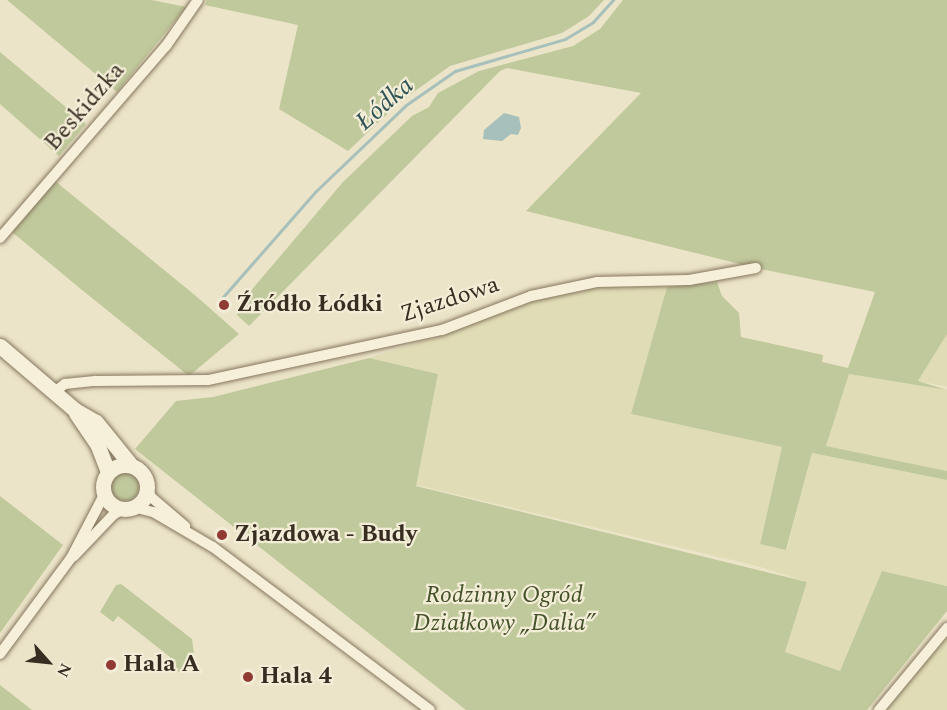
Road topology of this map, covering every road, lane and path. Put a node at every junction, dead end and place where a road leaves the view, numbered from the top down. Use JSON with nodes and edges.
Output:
{"nodes":[{"id":1,"x":198,"y":0,"type":"edge"},
{"id":2,"x":0,"y":238,"type":"edge"},
{"id":3,"x":756,"y":268,"type":"dead end"},
{"id":4,"x":0,"y":346,"type":"edge"},
{"id":5,"x":54,"y":393,"type":"junction"},
{"id":6,"x":75,"y":410,"type":"junction"},
{"id":7,"x":131,"y":465,"type":"junction"},
{"id":8,"x":108,"y":472,"type":"junction"},
{"id":9,"x":147,"y":488,"type":"junction"},
{"id":10,"x":104,"y":495,"type":"junction"},
{"id":11,"x":128,"y":508,"type":"junction"},
{"id":12,"x":189,"y":531,"type":"junction"},
{"id":13,"x":71,"y":558,"type":"junction"},
{"id":14,"x":947,"y":628,"type":"edge"},
{"id":15,"x":0,"y":654,"type":"edge"},
{"id":16,"x":430,"y":710,"type":"edge"},
{"id":17,"x":879,"y":710,"type":"edge"}],
"edges":[{"from":1,"to":2,"type":"street","name":"Beskidzka"},
{"from":3,"to":5,"type":"street","name":"Zjazdowa"},
{"from":4,"to":5,"type":"street"},
{"from":5,"to":6,"type":"street"},
{"from":6,"to":7,"type":"street"},
{"from":6,"to":8,"type":"street"},
{"from":7,"to":8,"type":"street"},
{"from":7,"to":9,"type":"street"},
{"from":8,"to":10,"type":"street"},
{"from":9,"to":11,"type":"street"},
{"from":9,"to":12,"type":"street"},
{"from":10,"to":11,"type":"street"},
{"from":10,"to":13,"type":"street"},
{"from":11,"to":12,"type":"street"},
{"from":11,"to":13,"type":"street"},
{"from":12,"to":16,"type":"street"},
{"from":13,"to":15,"type":"street"},
{"from":14,"to":17,"type":"street"}]}
